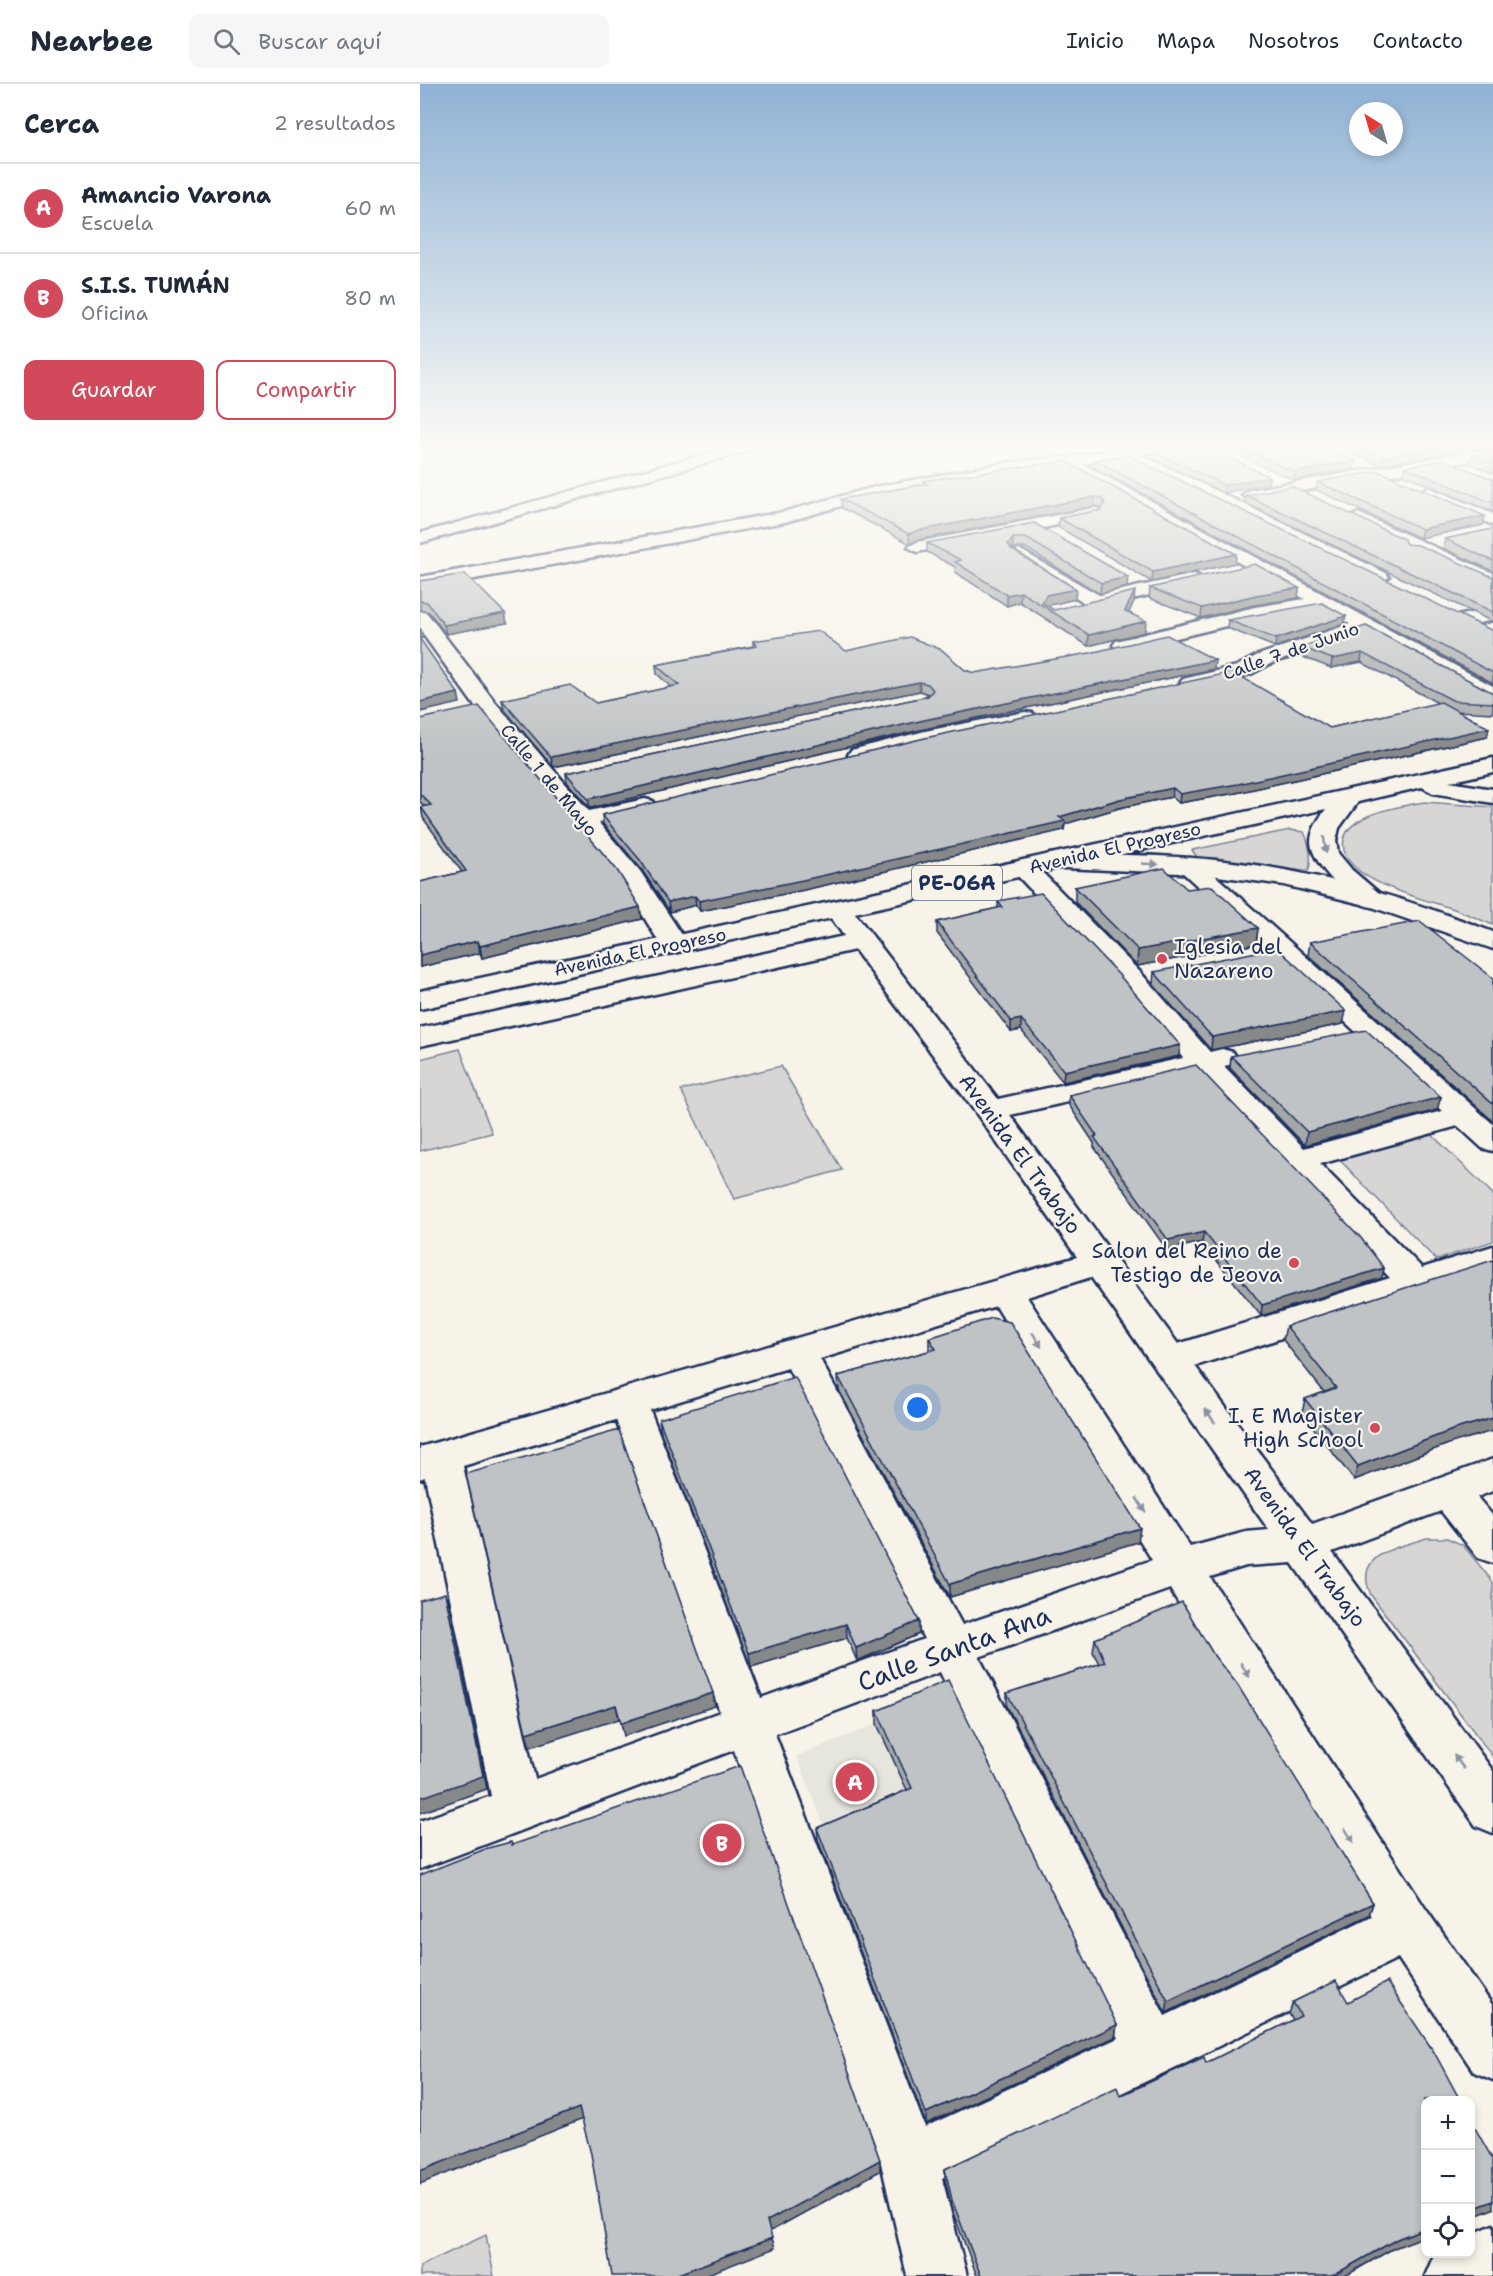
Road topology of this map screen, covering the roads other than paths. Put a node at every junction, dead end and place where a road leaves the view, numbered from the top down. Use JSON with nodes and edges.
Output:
{"nodes":[{"id":1,"x":601,"y":550,"type":"edge"},
{"id":2,"x":1232,"y":550,"type":"edge"},
{"id":3,"x":1326,"y":550,"type":"edge"},
{"id":4,"x":1396,"y":550,"type":"edge"},
{"id":5,"x":1428,"y":550,"type":"edge"},
{"id":6,"x":1019,"y":554,"type":"edge"},
{"id":7,"x":1346,"y":560,"type":"junction"},
{"id":8,"x":1258,"y":565,"type":"junction"},
{"id":9,"x":1322,"y":565,"type":"edge"},
{"id":10,"x":1299,"y":569,"type":"edge"},
{"id":11,"x":1276,"y":574,"type":"junction"},
{"id":12,"x":1488,"y":575,"type":"edge"},
{"id":13,"x":1128,"y":578,"type":"edge"},
{"id":14,"x":420,"y":583,"type":"edge"},
{"id":15,"x":1395,"y":585,"type":"edge"},
{"id":16,"x":1149,"y":590,"type":"junction"},
{"id":17,"x":1097,"y":602,"type":"junction"},
{"id":18,"x":1325,"y":602,"type":"junction"},
{"id":19,"x":1075,"y":607,"type":"edge"},
{"id":20,"x":1445,"y":609,"type":"edge"},
{"id":21,"x":1493,"y":614,"type":"edge"},
{"id":22,"x":1465,"y":619,"type":"junction"},
{"id":23,"x":422,"y":622,"type":"edge"},
{"id":24,"x":1368,"y":625,"type":"junction"},
{"id":25,"x":1493,"y":633,"type":"edge"},
{"id":26,"x":1390,"y":636,"type":"junction"},
{"id":27,"x":1100,"y":651,"type":"edge"},
{"id":28,"x":1174,"y":687,"type":"edge"},
{"id":29,"x":1493,"y":695,"type":"edge"},
{"id":30,"x":1050,"y":712,"type":"edge"},
{"id":31,"x":838,"y":760,"type":"edge"},
{"id":32,"x":1493,"y":765,"type":"edge"},
{"id":33,"x":572,"y":772,"type":"edge"},
{"id":34,"x":549,"y":777,"type":"junction"},
{"id":35,"x":1413,"y":783,"type":"junction"},
{"id":36,"x":1350,"y":796,"type":"junction"},
{"id":37,"x":1493,"y":796,"type":"edge"},
{"id":38,"x":664,"y":801,"type":"edge"},
{"id":39,"x":582,"y":820,"type":"junction"},
{"id":40,"x":1037,"y":865,"type":"junction"},
{"id":41,"x":1190,"y":866,"type":"junction"},
{"id":42,"x":1372,"y":899,"type":"junction"},
{"id":43,"x":838,"y":909,"type":"junction"},
{"id":44,"x":1438,"y":919,"type":"junction"},
{"id":45,"x":1382,"y":930,"type":"edge"},
{"id":46,"x":861,"y":940,"type":"junction"},
{"id":47,"x":1493,"y":941,"type":"edge"},
{"id":48,"x":1315,"y":943,"type":"edge"},
{"id":49,"x":674,"y":944,"type":"junction"},
{"id":50,"x":1282,"y":949,"type":"junction"},
{"id":51,"x":1246,"y":956,"type":"edge"},
{"id":52,"x":1165,"y":971,"type":"edge"},
{"id":53,"x":1130,"y":978,"type":"junction"},
{"id":54,"x":420,"y":1000,"type":"edge"},
{"id":55,"x":1369,"y":1030,"type":"junction"},
{"id":56,"x":420,"y":1037,"type":"edge"},
{"id":57,"x":1336,"y":1037,"type":"edge"},
{"id":58,"x":1247,"y":1054,"type":"edge"},
{"id":59,"x":1203,"y":1062,"type":"junction"},
{"id":60,"x":990,"y":1110,"type":"junction"},
{"id":61,"x":1464,"y":1115,"type":"junction"},
{"id":62,"x":1493,"y":1141,"type":"edge"},
{"id":63,"x":1298,"y":1160,"type":"junction"},
{"id":64,"x":1493,"y":1258,"type":"edge"},
{"id":65,"x":1099,"y":1263,"type":"junction"},
{"id":66,"x":1416,"y":1283,"type":"junction"},
{"id":67,"x":1005,"y":1291,"type":"junction"},
{"id":68,"x":798,"y":1352,"type":"junction"},
{"id":69,"x":1170,"y":1360,"type":"junction"},
{"id":70,"x":628,"y":1401,"type":"junction"},
{"id":71,"x":430,"y":1460,"type":"edge"},
{"id":72,"x":1493,"y":1474,"type":"edge"},
{"id":73,"x":1448,"y":1491,"type":"junction"},
{"id":74,"x":1303,"y":1545,"type":"junction"},
{"id":75,"x":1493,"y":1546,"type":"edge"},
{"id":76,"x":1180,"y":1568,"type":"junction"},
{"id":77,"x":951,"y":1648,"type":"junction"},
{"id":78,"x":747,"y":1724,"type":"junction"},
{"id":79,"x":518,"y":1809,"type":"junction"},
{"id":80,"x":1493,"y":1809,"type":"edge"},
{"id":81,"x":420,"y":1845,"type":"edge"},
{"id":82,"x":1407,"y":1926,"type":"junction"},
{"id":83,"x":1153,"y":2050,"type":"junction"},
{"id":84,"x":1493,"y":2053,"type":"edge"},
{"id":85,"x":910,"y":2163,"type":"junction"},
{"id":86,"x":1493,"y":2255,"type":"edge"},
{"id":87,"x":938,"y":2276,"type":"edge"},
{"id":88,"x":1455,"y":2276,"type":"edge"}],
"edges":[{"from":1,"to":14,"type":"main road"},
{"from":2,"to":8,"type":"main road"},
{"from":3,"to":7,"type":"main road"},
{"from":4,"to":7,"type":"main road"},
{"from":5,"to":12,"type":"main road"},
{"from":6,"to":17,"type":"main road"},
{"from":7,"to":9,"type":"main road"},
{"from":7,"to":15,"type":"main road"},
{"from":8,"to":11,"type":"main road"},
{"from":8,"to":16,"type":"main road"},
{"from":10,"to":11,"type":"main road"},
{"from":11,"to":18,"type":"main road"},
{"from":13,"to":16,"type":"main road"},
{"from":16,"to":17,"type":"main road"},
{"from":17,"to":19,"type":"main road"},
{"from":18,"to":24,"type":"main road"},
{"from":18,"to":27,"type":"main road"},
{"from":20,"to":22,"type":"main road"},
{"from":21,"to":22,"type":"main road"},
{"from":22,"to":25,"type":"main road"},
{"from":22,"to":26,"type":"main road"},
{"from":23,"to":34,"type":"main road","name":"Calle 1 de Mayo"},
{"from":24,"to":26,"type":"main road"},
{"from":24,"to":28,"type":"main road","name":"Calle 7 de Junio"},
{"from":26,"to":29,"type":"main road"},
{"from":30,"to":31,"type":"main road"},
{"from":32,"to":35,"type":"main road","name":"Avenida El Progreso","number":"PE-06A"},
{"from":33,"to":34,"type":"main road"},
{"from":34,"to":39,"type":"main road","name":"Calle 1 de Mayo"},
{"from":35,"to":36,"type":"main road","name":"Avenida El Progreso","number":"PE-06A"},
{"from":35,"to":37,"type":"main road"},
{"from":36,"to":40,"type":"main road","name":"Avenida El Progreso","number":"PE-06A"},
{"from":36,"to":42,"type":"main road","one_way":true},
{"from":38,"to":39,"type":"main road"},
{"from":39,"to":49,"type":"main road","name":"Calle 1 de Mayo"},
{"from":40,"to":41,"type":"main road","one_way":true},
{"from":40,"to":43,"type":"main road","name":"Avenida El Progreso","number":"PE-06A"},
{"from":40,"to":53,"type":"main road"},
{"from":41,"to":42,"type":"main road"},
{"from":41,"to":50,"type":"main road"},
{"from":42,"to":44,"type":"main road"},
{"from":43,"to":46,"type":"main road","name":"Avenida El Trabajo"},
{"from":43,"to":49,"type":"main road","name":"Avenida El Progreso","number":"PE-06A"},
{"from":44,"to":45,"type":"main road"},
{"from":44,"to":47,"type":"main road"},
{"from":46,"to":56,"type":"main road"},
{"from":46,"to":60,"type":"main road","name":"Avenida El Trabajo"},
{"from":48,"to":50,"type":"main road"},
{"from":49,"to":54,"type":"main road","name":"Avenida El Progreso","number":"PE-06A"},
{"from":50,"to":51,"type":"main road"},
{"from":50,"to":55,"type":"main road"},
{"from":52,"to":53,"type":"main road"},
{"from":53,"to":59,"type":"main road"},
{"from":55,"to":57,"type":"main road"},
{"from":55,"to":61,"type":"main road"},
{"from":58,"to":59,"type":"main road"},
{"from":59,"to":60,"type":"main road"},
{"from":59,"to":63,"type":"main road"},
{"from":60,"to":65,"type":"main road","name":"Avenida El Trabajo"},
{"from":61,"to":62,"type":"main road"},
{"from":61,"to":63,"type":"main road"},
{"from":63,"to":66,"type":"main road"},
{"from":64,"to":66,"type":"main road"},
{"from":65,"to":67,"type":"main road"},
{"from":65,"to":69,"type":"main road","name":"Avenida El Trabajo"},
{"from":66,"to":69,"type":"main road"},
{"from":67,"to":68,"type":"main road"},
{"from":67,"to":76,"type":"main road","one_way":true},
{"from":68,"to":70,"type":"main road"},
{"from":68,"to":77,"type":"main road"},
{"from":74,"to":69,"type":"main road","name":"Avenida El Trabajo","one_way":true},
{"from":70,"to":71,"type":"main road"},
{"from":70,"to":78,"type":"main road"},
{"from":71,"to":79,"type":"main road"},
{"from":72,"to":73,"type":"main road","name":"Calle Santa Ana"},
{"from":73,"to":74,"type":"main road","name":"Calle Santa Ana"},
{"from":73,"to":75,"type":"main road"},
{"from":74,"to":76,"type":"main road","name":"Calle Santa Ana"},
{"from":80,"to":74,"type":"main road","name":"Avenida El Trabajo","one_way":true},
{"from":76,"to":77,"type":"main road","name":"Calle Santa Ana"},
{"from":76,"to":82,"type":"main road","one_way":true},
{"from":77,"to":78,"type":"main road","name":"Calle Santa Ana"},
{"from":77,"to":83,"type":"main road"},
{"from":78,"to":79,"type":"main road","name":"Calle Santa Ana"},
{"from":78,"to":85,"type":"main road"},
{"from":79,"to":81,"type":"main road","name":"Calle Santa Ana"},
{"from":82,"to":83,"type":"main road"},
{"from":82,"to":84,"type":"main road"},
{"from":83,"to":85,"type":"main road"},
{"from":85,"to":87,"type":"main road"},
{"from":86,"to":88,"type":"main road"}]}
